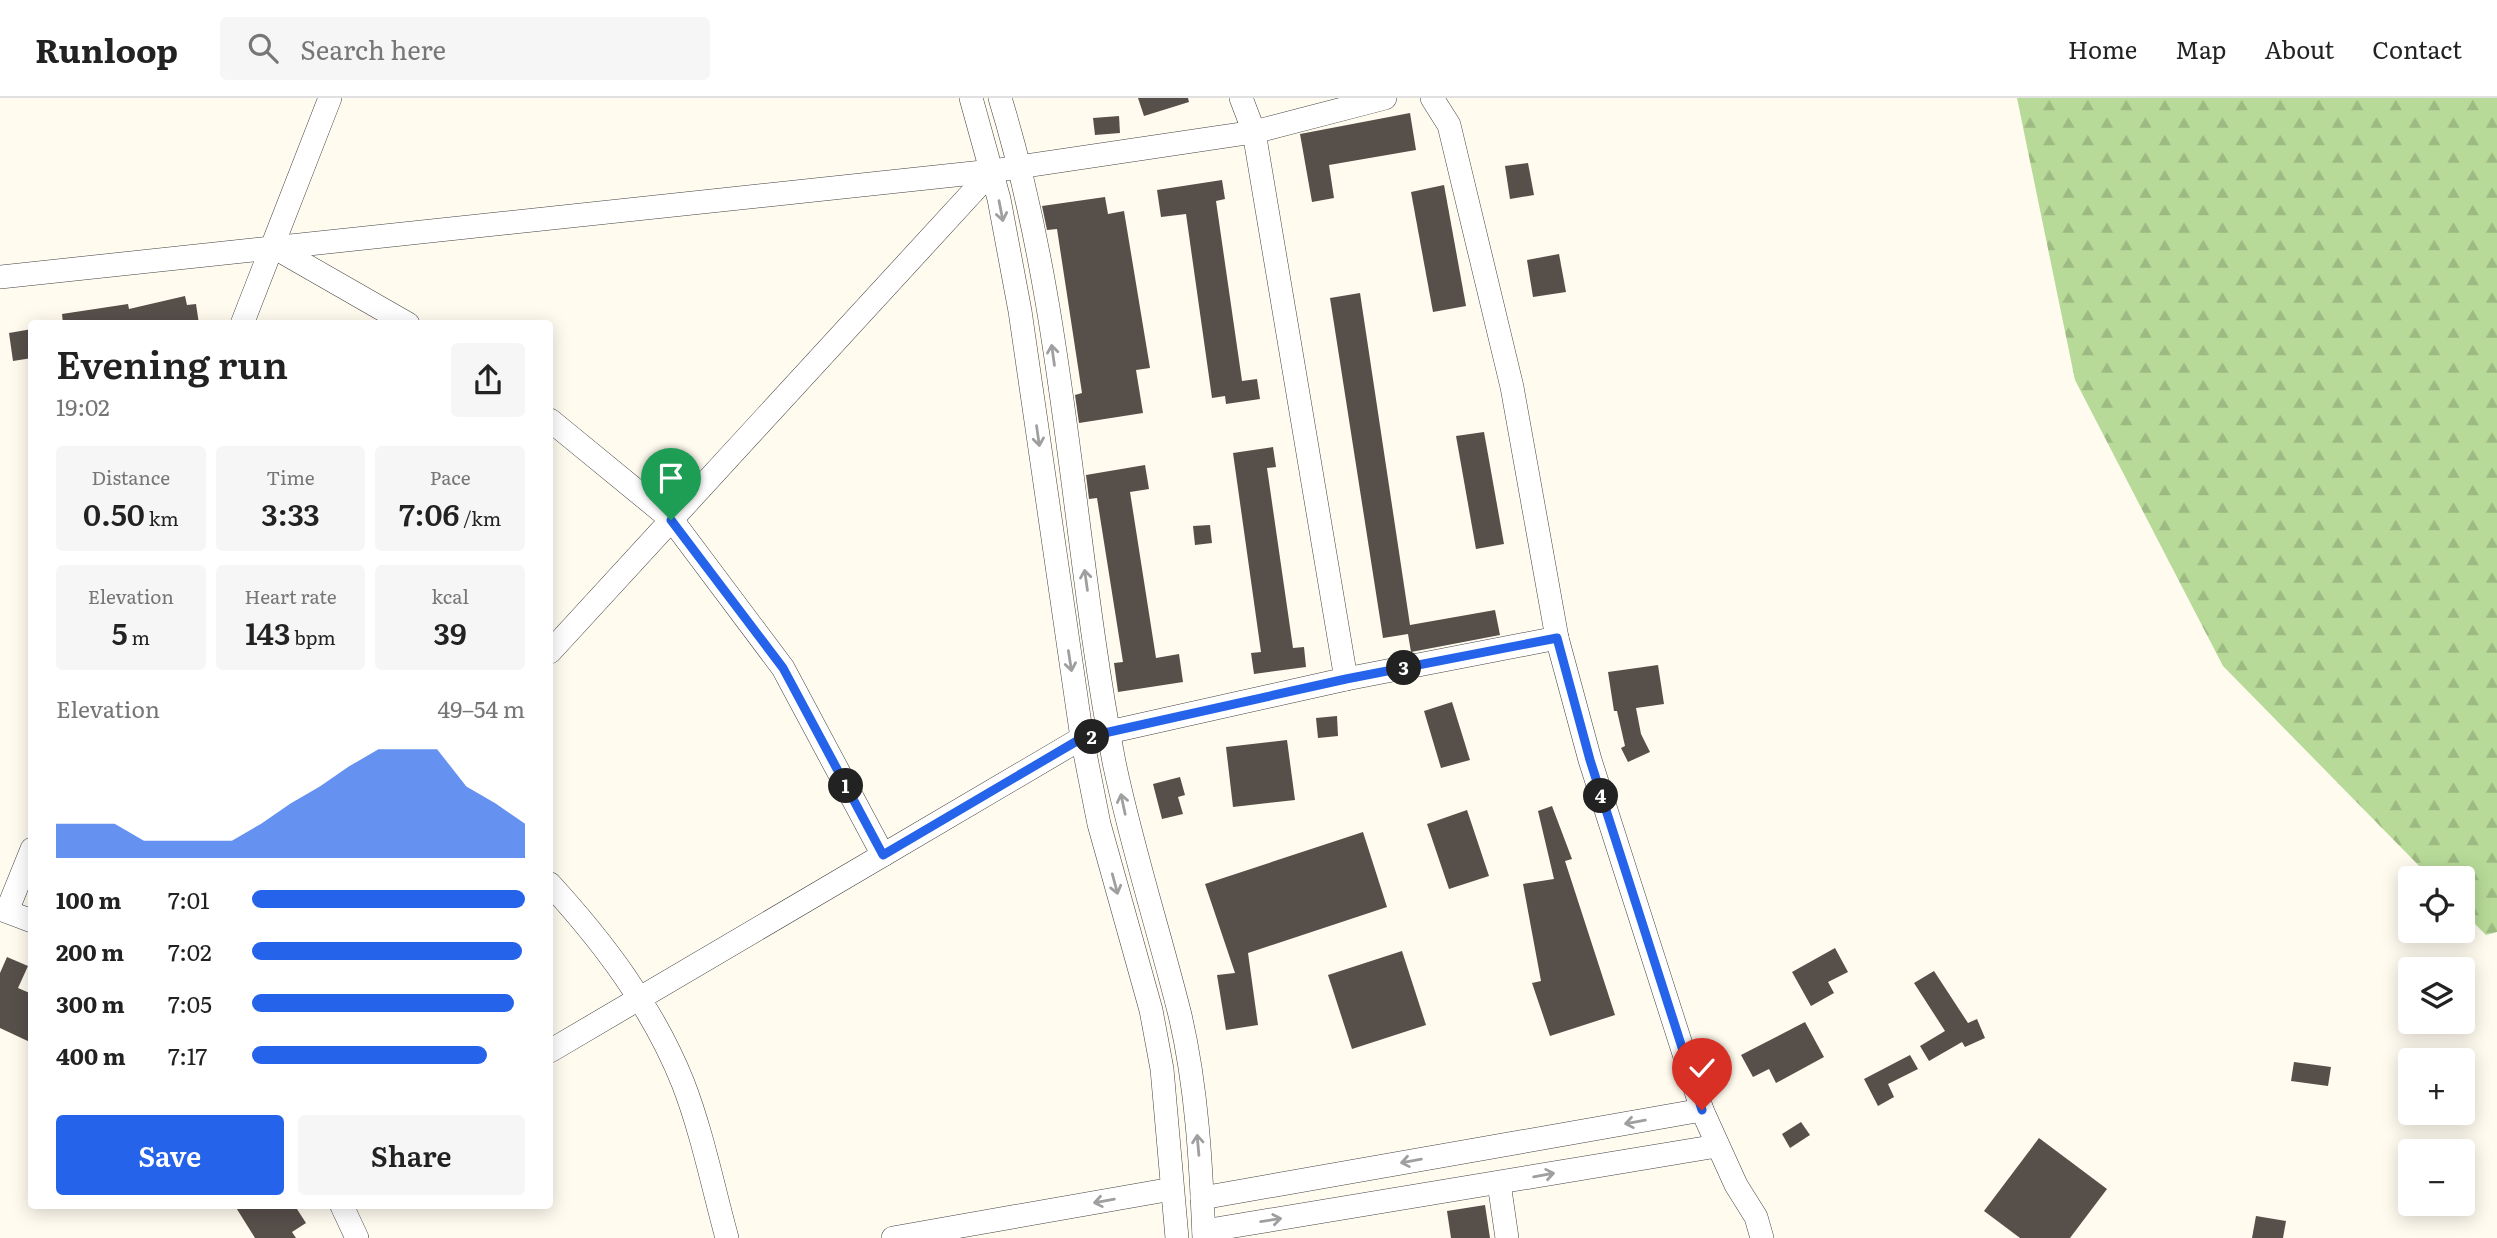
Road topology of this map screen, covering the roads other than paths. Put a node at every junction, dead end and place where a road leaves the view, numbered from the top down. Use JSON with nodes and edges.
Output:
{"nodes":[{"id":1,"x":330,"y":98,"type":"edge"},
{"id":2,"x":971,"y":98,"type":"edge"},
{"id":3,"x":1000,"y":98,"type":"edge"},
{"id":4,"x":1241,"y":98,"type":"edge"},
{"id":5,"x":1385,"y":98,"type":"edge"},
{"id":6,"x":1432,"y":98,"type":"edge"},
{"id":7,"x":1254,"y":132,"type":"junction"},
{"id":8,"x":1021,"y":167,"type":"junction"},
{"id":9,"x":992,"y":171,"type":"junction"},
{"id":10,"x":272,"y":246,"type":"junction"},
{"id":11,"x":0,"y":277,"type":"edge"},
{"id":12,"x":244,"y":320,"type":"edge"},
{"id":13,"x":401,"y":320,"type":"edge"},
{"id":14,"x":553,"y":422,"type":"edge"},
{"id":15,"x":671,"y":520,"type":"junction"},
{"id":16,"x":1557,"y":638,"type":"junction"},
{"id":17,"x":553,"y":649,"type":"edge"},
{"id":18,"x":1346,"y":679,"type":"junction"},
{"id":19,"x":1109,"y":734,"type":"junction"},
{"id":20,"x":1082,"y":738,"type":"junction"},
{"id":21,"x":883,"y":855,"type":"junction"},
{"id":22,"x":28,"y":857,"type":"edge"},
{"id":23,"x":553,"y":887,"type":"edge"},
{"id":24,"x":3,"y":910,"type":"edge"},
{"id":25,"x":28,"y":919,"type":"edge"},
{"id":26,"x":641,"y":997,"type":"junction"},
{"id":27,"x":553,"y":1049,"type":"edge"},
{"id":28,"x":1702,"y":1110,"type":"junction"},
{"id":29,"x":1717,"y":1146,"type":"junction"},
{"id":30,"x":1499,"y":1183,"type":"junction"},
{"id":31,"x":1172,"y":1189,"type":"junction"},
{"id":32,"x":1202,"y":1198,"type":"junction"},
{"id":33,"x":343,"y":1209,"type":"edge"},
{"id":34,"x":1204,"y":1234,"type":"edge"},
{"id":35,"x":357,"y":1238,"type":"edge"},
{"id":36,"x":727,"y":1238,"type":"edge"},
{"id":37,"x":893,"y":1238,"type":"edge"},
{"id":38,"x":1177,"y":1238,"type":"edge"},
{"id":39,"x":1507,"y":1238,"type":"edge"},
{"id":40,"x":1762,"y":1238,"type":"edge"}],
"edges":[{"from":1,"to":10,"type":"street"},
{"from":2,"to":9,"type":"street"},
{"from":3,"to":8,"type":"street"},
{"from":4,"to":7,"type":"street"},
{"from":5,"to":7,"type":"street"},
{"from":6,"to":16,"type":"street"},
{"from":7,"to":8,"type":"street"},
{"from":7,"to":18,"type":"street"},
{"from":8,"to":9,"type":"street"},
{"from":19,"to":8,"type":"street","one_way":true},
{"from":9,"to":10,"type":"street"},
{"from":9,"to":15,"type":"street"},
{"from":9,"to":20,"type":"street","one_way":true},
{"from":10,"to":11,"type":"street"},
{"from":10,"to":12,"type":"street"},
{"from":10,"to":13,"type":"street"},
{"from":14,"to":15,"type":"street"},
{"from":15,"to":17,"type":"street"},
{"from":15,"to":21,"type":"street"},
{"from":16,"to":18,"type":"street"},
{"from":16,"to":28,"type":"street"},
{"from":18,"to":19,"type":"street"},
{"from":19,"to":20,"type":"street"},
{"from":32,"to":19,"type":"street","one_way":true},
{"from":20,"to":21,"type":"street"},
{"from":20,"to":31,"type":"street","one_way":true},
{"from":21,"to":26,"type":"street"},
{"from":22,"to":24,"type":"street"},
{"from":23,"to":26,"type":"street"},
{"from":24,"to":25,"type":"street"},
{"from":26,"to":27,"type":"street"},
{"from":26,"to":36,"type":"street"},
{"from":28,"to":29,"type":"street"},
{"from":28,"to":32,"type":"street","one_way":true},
{"from":30,"to":29,"type":"street","one_way":true},
{"from":29,"to":40,"type":"street"},
{"from":34,"to":30,"type":"street","one_way":true},
{"from":30,"to":39,"type":"street"},
{"from":31,"to":37,"type":"street","one_way":true},
{"from":31,"to":38,"type":"street"},
{"from":32,"to":34,"type":"street"},
{"from":33,"to":35,"type":"street"}]}
